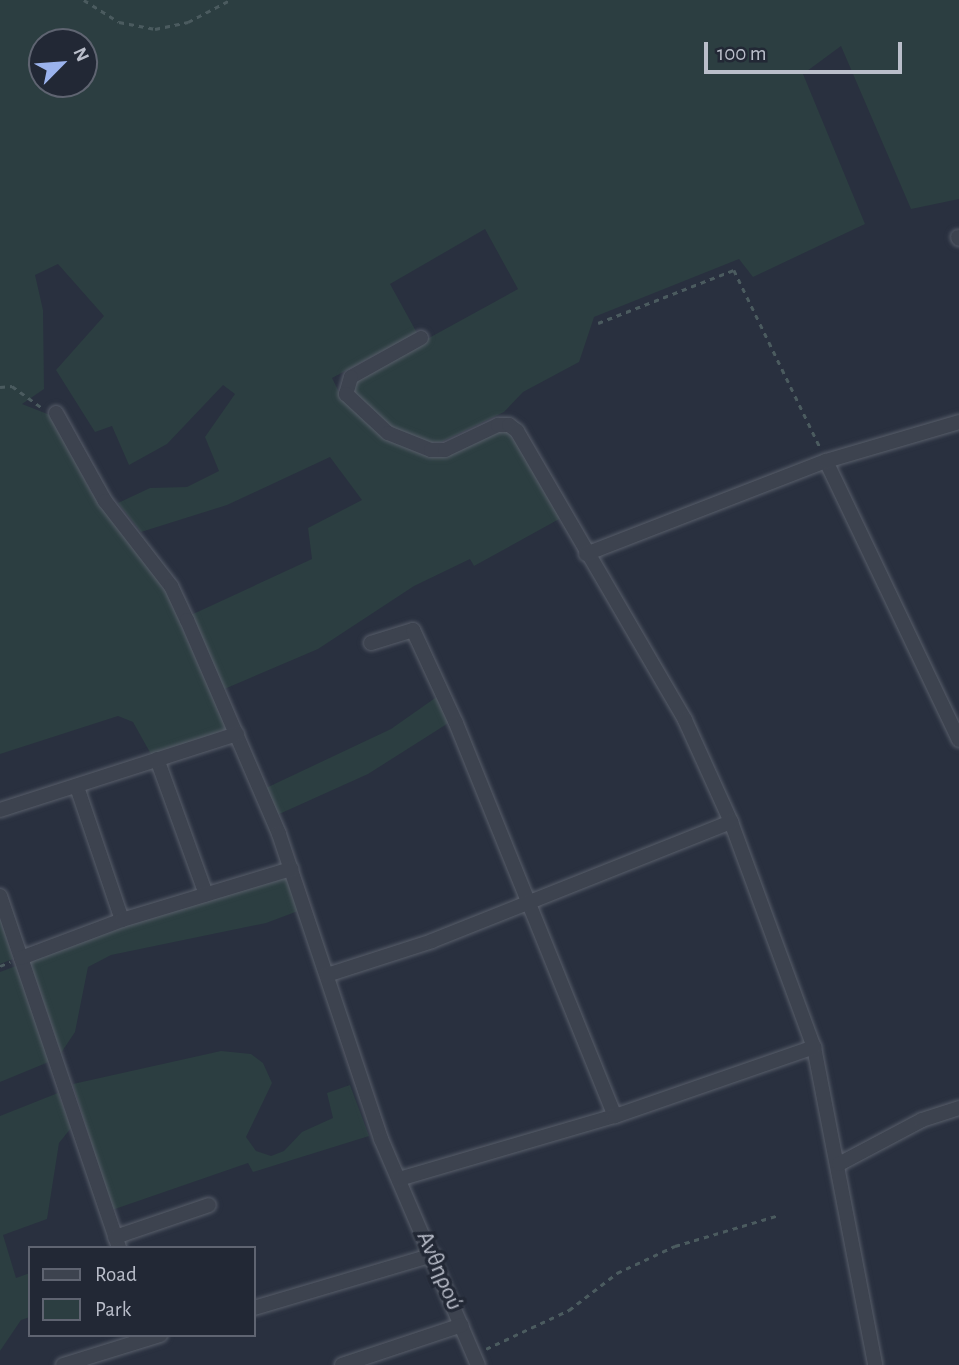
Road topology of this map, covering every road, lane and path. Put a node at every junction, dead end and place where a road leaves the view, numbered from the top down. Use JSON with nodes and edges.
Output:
{"nodes":[{"id":1,"x":84,"y":0,"type":"edge"},
{"id":2,"x":230,"y":0,"type":"edge"},
{"id":3,"x":598,"y":323,"type":"dead end"},
{"id":4,"x":421,"y":338,"type":"dead end"},
{"id":5,"x":0,"y":387,"type":"edge"},
{"id":6,"x":55,"y":413,"type":"joint"},
{"id":7,"x":959,"y":422,"type":"edge"},
{"id":8,"x":827,"y":461,"type":"junction"},
{"id":9,"x":586,"y":554,"type":"junction"},
{"id":10,"x":371,"y":643,"type":"dead end"},
{"id":11,"x":237,"y":734,"type":"junction"},
{"id":12,"x":959,"y":740,"type":"edge"},
{"id":13,"x":157,"y":759,"type":"junction"},
{"id":14,"x":77,"y":787,"type":"junction"},
{"id":15,"x":0,"y":810,"type":"edge"},
{"id":16,"x":731,"y":822,"type":"junction"},
{"id":17,"x":290,"y":869,"type":"junction"},
{"id":18,"x":206,"y":894,"type":"junction"},
{"id":19,"x":0,"y":896,"type":"edge"},
{"id":20,"x":528,"y":903,"type":"junction"},
{"id":21,"x":122,"y":920,"type":"junction"},
{"id":22,"x":21,"y":958,"type":"junction"},
{"id":23,"x":327,"y":975,"type":"junction"},
{"id":24,"x":814,"y":1047,"type":"junction"},
{"id":25,"x":959,"y":1108,"type":"edge"},
{"id":26,"x":615,"y":1116,"type":"junction"},
{"id":27,"x":839,"y":1164,"type":"junction"},
{"id":28,"x":399,"y":1178,"type":"junction"},
{"id":29,"x":209,"y":1205,"type":"dead end"},
{"id":30,"x":779,"y":1215,"type":"dead end"},
{"id":31,"x":117,"y":1242,"type":"edge"},
{"id":32,"x":433,"y":1255,"type":"junction"},
{"id":33,"x":256,"y":1307,"type":"edge"},
{"id":34,"x":462,"y":1325,"type":"junction"},
{"id":35,"x":152,"y":1337,"type":"edge"},
{"id":36,"x":476,"y":1360,"type":"edge"},
{"id":37,"x":63,"y":1365,"type":"edge"},
{"id":38,"x":342,"y":1365,"type":"edge"},
{"id":39,"x":875,"y":1365,"type":"edge"}],
"edges":[{"from":1,"to":2,"type":"path"},
{"from":3,"to":8,"type":"path"},
{"from":4,"to":9,"type":"street"},
{"from":5,"to":6,"type":"path"},
{"from":6,"to":11,"type":"street","name":"Ανθηρού"},
{"from":7,"to":8,"type":"street"},
{"from":8,"to":9,"type":"street"},
{"from":8,"to":12,"type":"street"},
{"from":9,"to":16,"type":"street"},
{"from":10,"to":20,"type":"street"},
{"from":11,"to":13,"type":"street"},
{"from":11,"to":17,"type":"street","name":"Ανθηρού"},
{"from":13,"to":14,"type":"street"},
{"from":13,"to":18,"type":"street"},
{"from":14,"to":15,"type":"street"},
{"from":14,"to":21,"type":"street"},
{"from":16,"to":20,"type":"street"},
{"from":16,"to":24,"type":"street"},
{"from":17,"to":18,"type":"street"},
{"from":17,"to":23,"type":"street","name":"Ανθηρού"},
{"from":18,"to":21,"type":"street"},
{"from":19,"to":22,"type":"street"},
{"from":20,"to":23,"type":"street"},
{"from":20,"to":26,"type":"street"},
{"from":21,"to":22,"type":"street"},
{"from":22,"to":31,"type":"street"},
{"from":23,"to":28,"type":"street","name":"Ανθηρού"},
{"from":24,"to":26,"type":"street"},
{"from":24,"to":27,"type":"street"},
{"from":25,"to":27,"type":"street"},
{"from":26,"to":28,"type":"street"},
{"from":27,"to":39,"type":"street"},
{"from":28,"to":32,"type":"street","name":"Ανθηρού"},
{"from":29,"to":31,"type":"street"},
{"from":30,"to":36,"type":"path"},
{"from":32,"to":33,"type":"street"},
{"from":32,"to":34,"type":"street","name":"Ανθηρού"},
{"from":34,"to":36,"type":"street","name":"Ανθηρού"},
{"from":34,"to":38,"type":"street"},
{"from":35,"to":37,"type":"street"}]}
